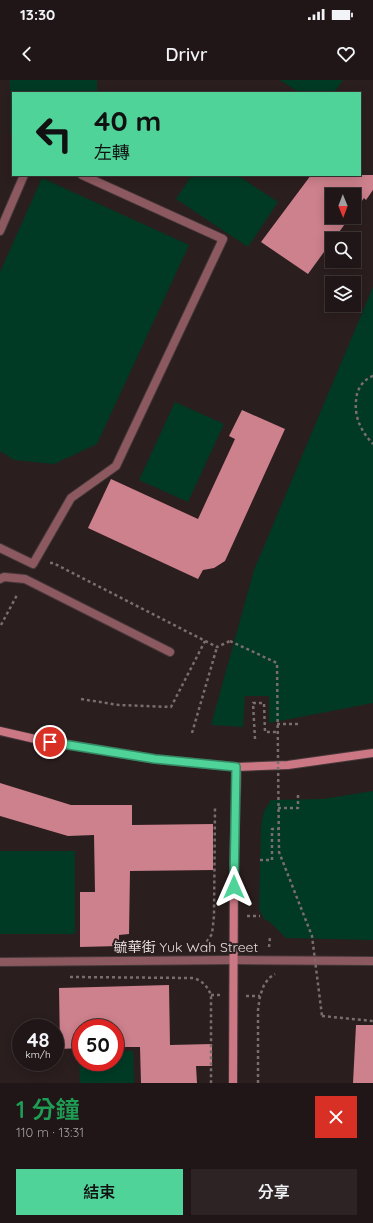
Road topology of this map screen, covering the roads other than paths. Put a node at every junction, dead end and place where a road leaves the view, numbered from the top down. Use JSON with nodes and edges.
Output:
{"nodes":[{"id":1,"x":24,"y":176,"type":"edge"},
{"id":2,"x":84,"y":176,"type":"edge"},
{"id":3,"x":0,"y":231,"type":"edge"},
{"id":4,"x":0,"y":548,"type":"edge"},
{"id":5,"x":0,"y":579,"type":"edge"},
{"id":6,"x":170,"y":652,"type":"dead end"},
{"id":7,"x":0,"y":731,"type":"edge"},
{"id":8,"x":373,"y":753,"type":"edge"},
{"id":9,"x":236,"y":767,"type":"junction"},
{"id":10,"x":234,"y":960,"type":"junction"},
{"id":11,"x":373,"y":961,"type":"edge"},
{"id":12,"x":0,"y":962,"type":"edge"},
{"id":13,"x":233,"y":1083,"type":"edge"}],
"edges":[{"from":1,"to":3,"type":"street"},
{"from":2,"to":4,"type":"street"},
{"from":5,"to":6,"type":"street"},
{"from":7,"to":9,"type":"main road"},
{"from":8,"to":9,"type":"main road"},
{"from":9,"to":10,"type":"main road"},
{"from":10,"to":11,"type":"street","name":"毓華街 Yuk Wah Street"},
{"from":10,"to":12,"type":"street","name":"毓華街 Yuk Wah Street"},
{"from":10,"to":13,"type":"main road"}]}
